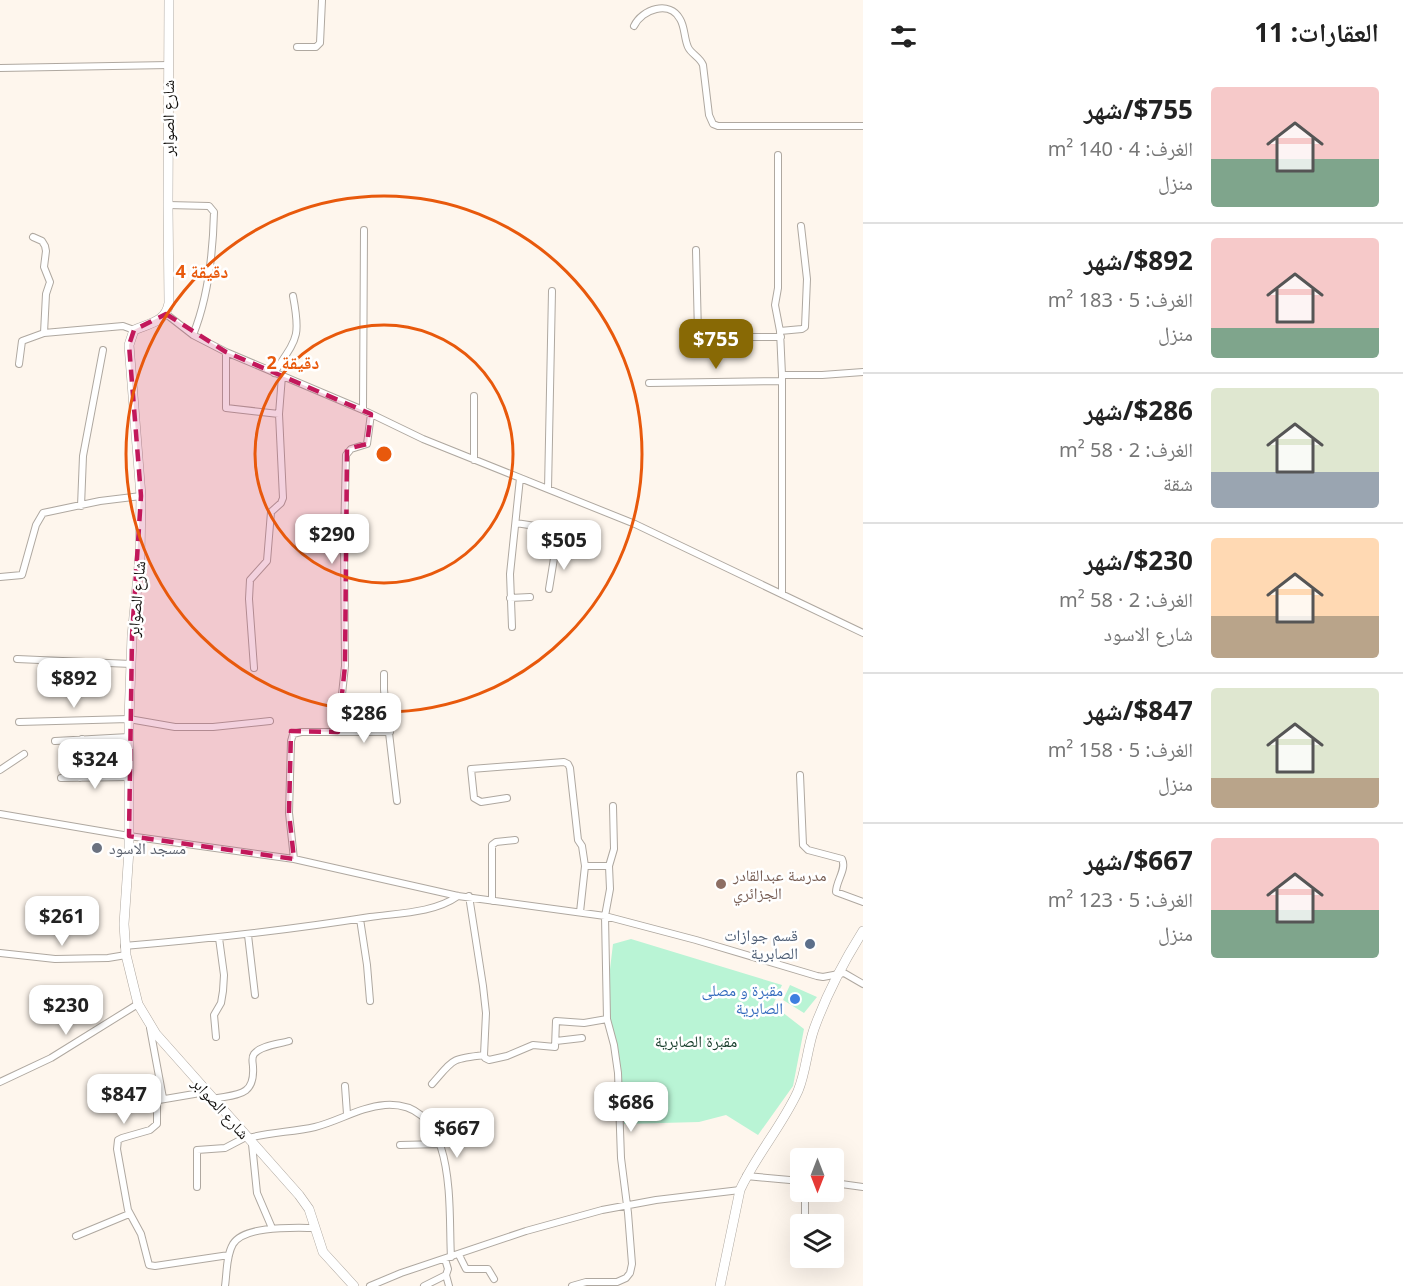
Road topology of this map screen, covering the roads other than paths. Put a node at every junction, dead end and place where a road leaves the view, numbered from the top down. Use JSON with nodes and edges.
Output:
{"nodes":[{"id":1,"x":169,"y":0,"type":"edge"},
{"id":2,"x":322,"y":0,"type":"edge"},
{"id":3,"x":634,"y":26,"type":"dead end"},
{"id":4,"x":297,"y":47,"type":"dead end"},
{"id":5,"x":169,"y":65,"type":"junction"},
{"id":6,"x":0,"y":68,"type":"edge"},
{"id":7,"x":863,"y":126,"type":"edge"},
{"id":8,"x":778,"y":155,"type":"dead end"},
{"id":9,"x":168,"y":205,"type":"junction"},
{"id":10,"x":801,"y":226,"type":"dead end"},
{"id":11,"x":364,"y":230,"type":"dead end"},
{"id":12,"x":33,"y":237,"type":"dead end"},
{"id":13,"x":696,"y":250,"type":"dead end"},
{"id":14,"x":552,"y":291,"type":"dead end"},
{"id":15,"x":293,"y":296,"type":"dead end"},
{"id":16,"x":166,"y":314,"type":"junction"},
{"id":17,"x":134,"y":330,"type":"junction"},
{"id":18,"x":44,"y":333,"type":"junction"},
{"id":19,"x":780,"y":334,"type":"junction"},
{"id":20,"x":193,"y":335,"type":"junction"},
{"id":21,"x":103,"y":350,"type":"dead end"},
{"id":22,"x":225,"y":352,"type":"junction"},
{"id":23,"x":19,"y":364,"type":"dead end"},
{"id":24,"x":863,"y":372,"type":"edge"},
{"id":25,"x":274,"y":373,"type":"junction"},
{"id":26,"x":282,"y":376,"type":"junction"},
{"id":27,"x":782,"y":378,"type":"junction"},
{"id":28,"x":649,"y":382,"type":"dead end"},
{"id":29,"x":474,"y":396,"type":"dead end"},
{"id":30,"x":363,"y":410,"type":"junction"},
{"id":31,"x":279,"y":414,"type":"junction"},
{"id":32,"x":371,"y":414,"type":"junction"},
{"id":33,"x":474,"y":460,"type":"junction"},
{"id":34,"x":520,"y":478,"type":"junction"},
{"id":35,"x":548,"y":489,"type":"junction"},
{"id":36,"x":141,"y":496,"type":"junction"},
{"id":37,"x":81,"y":506,"type":"junction"},
{"id":38,"x":516,"y":523,"type":"junction"},
{"id":39,"x":0,"y":577,"type":"edge"},
{"id":40,"x":549,"y":589,"type":"dead end"},
{"id":41,"x":782,"y":594,"type":"junction"},
{"id":42,"x":530,"y":597,"type":"dead end"},
{"id":43,"x":510,"y":598,"type":"junction"},
{"id":44,"x":512,"y":627,"type":"dead end"},
{"id":45,"x":863,"y":633,"type":"edge"},
{"id":46,"x":17,"y":659,"type":"dead end"},
{"id":47,"x":131,"y":664,"type":"junction"},
{"id":48,"x":254,"y":669,"type":"dead end"},
{"id":49,"x":384,"y":674,"type":"dead end"},
{"id":50,"x":129,"y":719,"type":"junction"},
{"id":51,"x":270,"y":721,"type":"dead end"},
{"id":52,"x":19,"y":722,"type":"dead end"},
{"id":53,"x":338,"y":732,"type":"junction"},
{"id":54,"x":390,"y":732,"type":"junction"},
{"id":55,"x":129,"y":737,"type":"junction"},
{"id":56,"x":82,"y":739,"type":"junction"},
{"id":57,"x":55,"y":741,"type":"dead end"},
{"id":58,"x":24,"y":754,"type":"dead end"},
{"id":59,"x":0,"y":770,"type":"edge"},
{"id":60,"x":800,"y":775,"type":"dead end"},
{"id":61,"x":129,"y":777,"type":"junction"},
{"id":62,"x":61,"y":778,"type":"dead end"},
{"id":63,"x":80,"y":778,"type":"junction"},
{"id":64,"x":507,"y":798,"type":"dead end"},
{"id":65,"x":398,"y":801,"type":"dead end"},
{"id":66,"x":613,"y":806,"type":"dead end"},
{"id":67,"x":0,"y":814,"type":"edge"},
{"id":68,"x":129,"y":836,"type":"junction"},
{"id":69,"x":515,"y":840,"type":"dead end"},
{"id":70,"x":294,"y":860,"type":"junction"},
{"id":71,"x":585,"y":866,"type":"junction"},
{"id":72,"x":609,"y":866,"type":"junction"},
{"id":73,"x":458,"y":896,"type":"junction"},
{"id":74,"x":468,"y":896,"type":"junction"},
{"id":75,"x":492,"y":901,"type":"junction"},
{"id":76,"x":863,"y":902,"type":"edge"},
{"id":77,"x":580,"y":912,"type":"junction"},
{"id":78,"x":605,"y":916,"type":"junction"},
{"id":79,"x":360,"y":919,"type":"junction"},
{"id":80,"x":863,"y":931,"type":"edge"},
{"id":81,"x":248,"y":935,"type":"junction"},
{"id":82,"x":219,"y":938,"type":"junction"},
{"id":83,"x":860,"y":942,"type":"edge"},
{"id":84,"x":125,"y":951,"type":"junction"},
{"id":85,"x":0,"y":953,"type":"edge"},
{"id":86,"x":840,"y":973,"type":"junction"},
{"id":87,"x":863,"y":984,"type":"edge"},
{"id":88,"x":255,"y":995,"type":"dead end"},
{"id":89,"x":370,"y":1001,"type":"dead end"},
{"id":90,"x":138,"y":1004,"type":"junction"},
{"id":91,"x":606,"y":1019,"type":"junction"},
{"id":92,"x":149,"y":1025,"type":"junction"},
{"id":93,"x":216,"y":1037,"type":"dead end"},
{"id":94,"x":582,"y":1038,"type":"dead end"},
{"id":95,"x":289,"y":1041,"type":"dead end"},
{"id":96,"x":556,"y":1041,"type":"junction"},
{"id":97,"x":484,"y":1055,"type":"junction"},
{"id":98,"x":0,"y":1082,"type":"edge"},
{"id":99,"x":432,"y":1084,"type":"dead end"},
{"id":100,"x":345,"y":1086,"type":"dead end"},
{"id":101,"x":209,"y":1095,"type":"junction"},
{"id":102,"x":163,"y":1098,"type":"junction"},
{"id":103,"x":347,"y":1114,"type":"junction"},
{"id":104,"x":249,"y":1140,"type":"junction"},
{"id":105,"x":441,"y":1144,"type":"junction"},
{"id":106,"x":400,"y":1145,"type":"dead end"},
{"id":107,"x":746,"y":1176,"type":"junction"},
{"id":108,"x":790,"y":1180,"type":"edge"},
{"id":109,"x":844,"y":1184,"type":"edge"},
{"id":110,"x":197,"y":1187,"type":"dead end"},
{"id":111,"x":863,"y":1187,"type":"edge"},
{"id":112,"x":740,"y":1190,"type":"junction"},
{"id":113,"x":627,"y":1205,"type":"junction"},
{"id":114,"x":129,"y":1214,"type":"junction"},
{"id":115,"x":272,"y":1228,"type":"junction"},
{"id":116,"x":315,"y":1228,"type":"junction"},
{"id":117,"x":76,"y":1236,"type":"dead end"},
{"id":118,"x":229,"y":1255,"type":"junction"},
{"id":119,"x":459,"y":1255,"type":"junction"},
{"id":120,"x":448,"y":1258,"type":"junction"},
{"id":121,"x":446,"y":1275,"type":"junction"},
{"id":122,"x":494,"y":1279,"type":"dead end"},
{"id":123,"x":225,"y":1286,"type":"edge"},
{"id":124,"x":354,"y":1286,"type":"edge"},
{"id":125,"x":370,"y":1286,"type":"edge"},
{"id":126,"x":424,"y":1286,"type":"edge"},
{"id":127,"x":449,"y":1286,"type":"edge"},
{"id":128,"x":572,"y":1286,"type":"edge"},
{"id":129,"x":720,"y":1286,"type":"edge"}],
"edges":[{"from":1,"to":5,"type":"street","name":"شارع الصوابر"},
{"from":2,"to":4,"type":"street"},
{"from":3,"to":7,"type":"street"},
{"from":5,"to":6,"type":"street"},
{"from":5,"to":9,"type":"street","name":"شارع الصوابر"},
{"from":8,"to":19,"type":"street"},
{"from":9,"to":16,"type":"street","name":"شارع الصوابر"},
{"from":9,"to":20,"type":"street"},
{"from":10,"to":19,"type":"street"},
{"from":11,"to":30,"type":"street"},
{"from":12,"to":18,"type":"street"},
{"from":13,"to":19,"type":"street"},
{"from":14,"to":35,"type":"street"},
{"from":15,"to":25,"type":"street"},
{"from":16,"to":17,"type":"street"},
{"from":16,"to":20,"type":"street"},
{"from":17,"to":18,"type":"street"},
{"from":17,"to":36,"type":"street","name":"شارع الصوابر"},
{"from":18,"to":23,"type":"street"},
{"from":19,"to":27,"type":"street"},
{"from":20,"to":22,"type":"street"},
{"from":21,"to":37,"type":"street"},
{"from":22,"to":25,"type":"street"},
{"from":22,"to":31,"type":"street"},
{"from":24,"to":27,"type":"street"},
{"from":25,"to":26,"type":"street"},
{"from":26,"to":30,"type":"street"},
{"from":26,"to":31,"type":"street"},
{"from":27,"to":28,"type":"street"},
{"from":27,"to":41,"type":"street"},
{"from":29,"to":33,"type":"street"},
{"from":30,"to":32,"type":"street"},
{"from":31,"to":48,"type":"street"},
{"from":32,"to":33,"type":"street"},
{"from":32,"to":53,"type":"street"},
{"from":33,"to":34,"type":"street"},
{"from":34,"to":35,"type":"street"},
{"from":34,"to":38,"type":"street"},
{"from":35,"to":41,"type":"street"},
{"from":36,"to":37,"type":"street"},
{"from":36,"to":47,"type":"street","name":"شارع الصوابر"},
{"from":37,"to":39,"type":"street"},
{"from":38,"to":40,"type":"street"},
{"from":38,"to":43,"type":"street"},
{"from":41,"to":45,"type":"street"},
{"from":42,"to":43,"type":"street"},
{"from":43,"to":44,"type":"street"},
{"from":46,"to":47,"type":"street"},
{"from":47,"to":50,"type":"street","name":"شارع الصوابر"},
{"from":49,"to":54,"type":"street"},
{"from":50,"to":51,"type":"street"},
{"from":50,"to":52,"type":"street"},
{"from":50,"to":55,"type":"street","name":"شارع الصوابر"},
{"from":53,"to":54,"type":"street"},
{"from":53,"to":70,"type":"street"},
{"from":54,"to":65,"type":"street"},
{"from":55,"to":56,"type":"street"},
{"from":55,"to":61,"type":"street","name":"شارع الصوابر"},
{"from":56,"to":57,"type":"street"},
{"from":56,"to":63,"type":"street"},
{"from":58,"to":59,"type":"street"},
{"from":60,"to":76,"type":"street"},
{"from":61,"to":63,"type":"street"},
{"from":61,"to":68,"type":"street","name":"شارع الصوابر"},
{"from":62,"to":63,"type":"street"},
{"from":64,"to":71,"type":"street"},
{"from":66,"to":72,"type":"street"},
{"from":67,"to":68,"type":"street"},
{"from":68,"to":70,"type":"street"},
{"from":68,"to":84,"type":"street","name":"شارع الصوابر"},
{"from":69,"to":75,"type":"street"},
{"from":70,"to":73,"type":"street"},
{"from":71,"to":72,"type":"street"},
{"from":71,"to":77,"type":"street"},
{"from":72,"to":78,"type":"street"},
{"from":73,"to":74,"type":"street"},
{"from":73,"to":79,"type":"street"},
{"from":74,"to":75,"type":"street"},
{"from":74,"to":97,"type":"street"},
{"from":75,"to":77,"type":"street"},
{"from":77,"to":78,"type":"street"},
{"from":78,"to":86,"type":"street"},
{"from":78,"to":91,"type":"street"},
{"from":79,"to":81,"type":"street"},
{"from":79,"to":89,"type":"street"},
{"from":80,"to":83,"type":"street"},
{"from":81,"to":82,"type":"street"},
{"from":81,"to":88,"type":"street"},
{"from":82,"to":84,"type":"street"},
{"from":82,"to":93,"type":"street"},
{"from":83,"to":86,"type":"street"},
{"from":84,"to":85,"type":"street"},
{"from":84,"to":90,"type":"street","name":"شارع الصوابر"},
{"from":86,"to":87,"type":"street"},
{"from":86,"to":107,"type":"street"},
{"from":90,"to":92,"type":"street","name":"شارع الصوابر"},
{"from":90,"to":98,"type":"street"},
{"from":91,"to":96,"type":"street"},
{"from":91,"to":113,"type":"street"},
{"from":92,"to":101,"type":"street","name":"شارع الصوابر"},
{"from":92,"to":102,"type":"street"},
{"from":94,"to":96,"type":"street"},
{"from":95,"to":101,"type":"street"},
{"from":96,"to":97,"type":"street"},
{"from":97,"to":99,"type":"street"},
{"from":100,"to":103,"type":"street"},
{"from":101,"to":102,"type":"street"},
{"from":101,"to":104,"type":"street","name":"شارع الصوابر"},
{"from":102,"to":114,"type":"street"},
{"from":103,"to":104,"type":"street"},
{"from":103,"to":105,"type":"street"},
{"from":104,"to":110,"type":"street"},
{"from":104,"to":115,"type":"street"},
{"from":104,"to":116,"type":"street","name":"شارع الصوابر"},
{"from":105,"to":106,"type":"street"},
{"from":105,"to":120,"type":"street"},
{"from":107,"to":108,"type":"street"},
{"from":107,"to":112,"type":"street"},
{"from":109,"to":111,"type":"street"},
{"from":112,"to":113,"type":"street"},
{"from":112,"to":129,"type":"street"},
{"from":113,"to":119,"type":"street"},
{"from":113,"to":128,"type":"street"},
{"from":114,"to":117,"type":"street"},
{"from":114,"to":118,"type":"street"},
{"from":115,"to":116,"type":"street"},
{"from":115,"to":118,"type":"street"},
{"from":116,"to":124,"type":"street","name":"شارع الصوابر"},
{"from":118,"to":123,"type":"street"},
{"from":119,"to":120,"type":"street"},
{"from":119,"to":122,"type":"street"},
{"from":120,"to":121,"type":"street"},
{"from":120,"to":125,"type":"street"},
{"from":121,"to":126,"type":"street"},
{"from":121,"to":127,"type":"street"}]}
